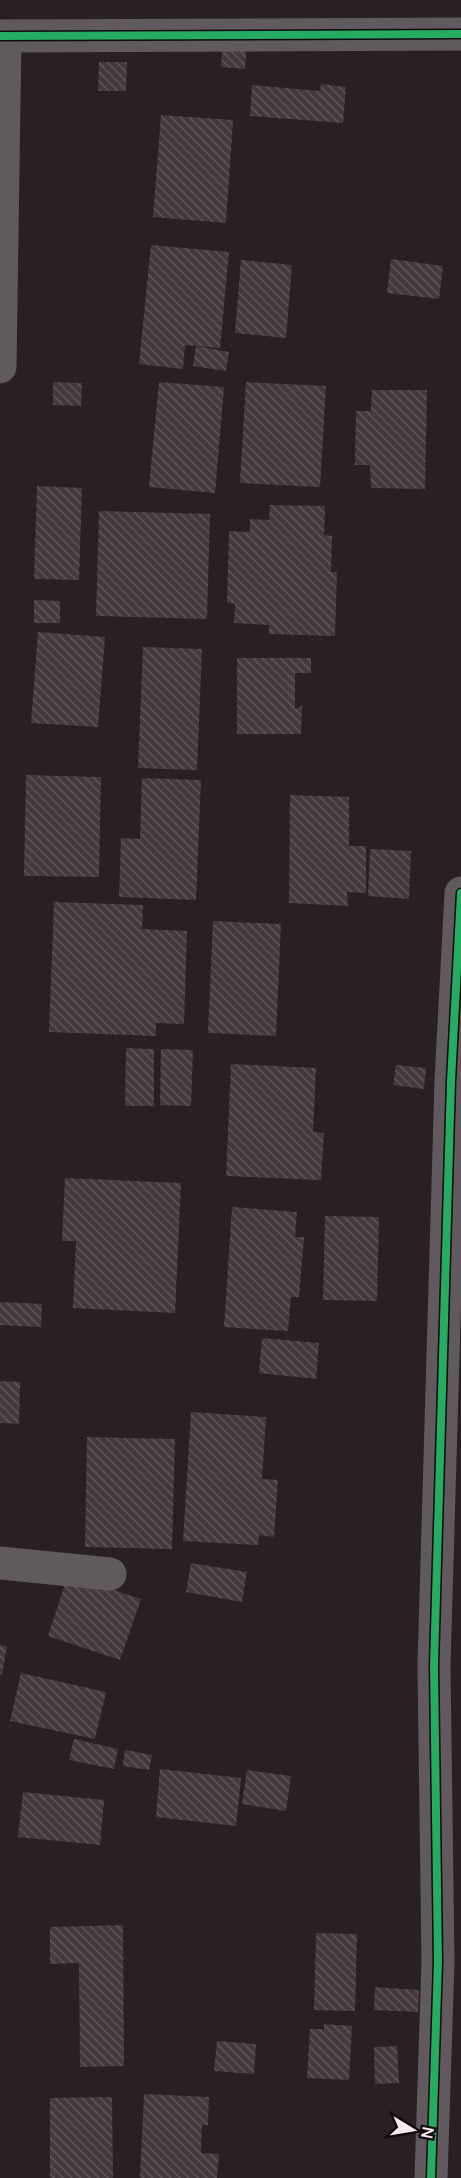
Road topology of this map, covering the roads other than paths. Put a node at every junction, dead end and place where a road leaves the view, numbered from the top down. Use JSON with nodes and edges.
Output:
{"nodes":[{"id":1,"x":461,"y":34,"type":"edge"},
{"id":2,"x":2,"y":36,"type":"edge"},
{"id":3,"x":0,"y":367,"type":"edge"},
{"id":4,"x":461,"y":893,"type":"edge"},
{"id":5,"x":0,"y":1563,"type":"edge"},
{"id":6,"x":110,"y":1574,"type":"dead end"},
{"id":7,"x":431,"y":2178,"type":"edge"}],
"edges":[{"from":1,"to":2,"type":"street"},
{"from":2,"to":3,"type":"street"},
{"from":4,"to":7,"type":"street"},
{"from":5,"to":6,"type":"street"}]}
